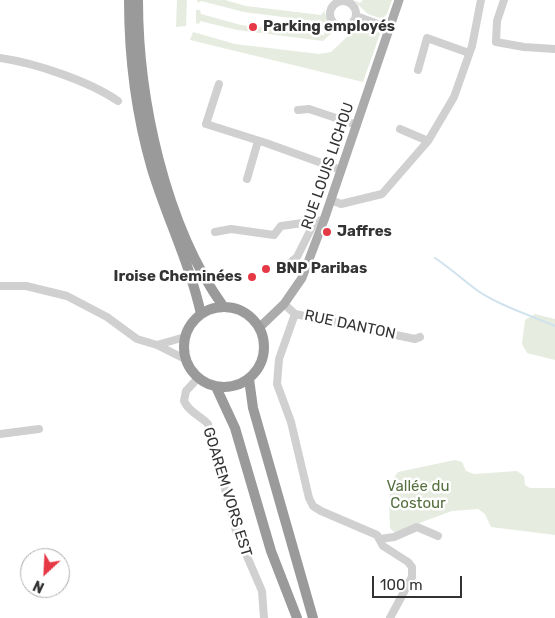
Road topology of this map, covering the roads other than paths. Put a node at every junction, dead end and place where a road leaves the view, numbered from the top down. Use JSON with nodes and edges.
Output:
{"nodes":[{"id":1,"x":129,"y":0,"type":"edge"},
{"id":2,"x":138,"y":0,"type":"edge"},
{"id":3,"x":399,"y":0,"type":"edge"},
{"id":4,"x":481,"y":0,"type":"edge"},
{"id":5,"x":504,"y":0,"type":"edge"},
{"id":6,"x":356,"y":16,"type":"dead end"},
{"id":7,"x":389,"y":28,"type":"junction"},
{"id":8,"x":555,"y":49,"type":"edge"},
{"id":9,"x":469,"y":54,"type":"junction"},
{"id":10,"x":0,"y":58,"type":"edge"},
{"id":11,"x":418,"y":70,"type":"dead end"},
{"id":12,"x":219,"y":84,"type":"dead end"},
{"id":13,"x":118,"y":101,"type":"dead end"},
{"id":14,"x":298,"y":110,"type":"dead end"},
{"id":15,"x":357,"y":125,"type":"junction"},
{"id":16,"x":400,"y":129,"type":"dead end"},
{"id":17,"x":258,"y":141,"type":"junction"},
{"id":18,"x":428,"y":141,"type":"junction"},
{"id":19,"x":341,"y":170,"type":"junction"},
{"id":20,"x":247,"y":179,"type":"dead end"},
{"id":21,"x":331,"y":200,"type":"junction"},
{"id":22,"x":324,"y":220,"type":"junction"},
{"id":23,"x":315,"y":221,"type":"junction"},
{"id":24,"x":215,"y":232,"type":"dead end"},
{"id":25,"x":286,"y":266,"type":"dead end"},
{"id":26,"x":0,"y":286,"type":"edge"},
{"id":27,"x":284,"y":304,"type":"junction"},
{"id":28,"x":223,"y":306,"type":"junction"},
{"id":29,"x":201,"y":314,"type":"junction"},
{"id":30,"x":295,"y":314,"type":"junction"},
{"id":31,"x":260,"y":328,"type":"junction"},
{"id":32,"x":185,"y":337,"type":"junction"},
{"id":33,"x":420,"y":337,"type":"dead end"},
{"id":34,"x":156,"y":345,"type":"junction"},
{"id":35,"x":185,"y":359,"type":"junction"},
{"id":36,"x":198,"y":378,"type":"junction"},
{"id":37,"x":249,"y":379,"type":"junction"},
{"id":38,"x":216,"y":387,"type":"junction"},
{"id":39,"x":39,"y":429,"type":"dead end"},
{"id":40,"x":0,"y":434,"type":"edge"},
{"id":41,"x":438,"y":536,"type":"dead end"},
{"id":42,"x":380,"y":539,"type":"junction"},
{"id":43,"x":264,"y":618,"type":"edge"},
{"id":44,"x":297,"y":618,"type":"edge"},
{"id":45,"x":313,"y":618,"type":"edge"},
{"id":46,"x":390,"y":618,"type":"edge"}],
"edges":[{"from":1,"to":29,"type":"highway"},
{"from":2,"to":28,"type":"highway"},
{"from":3,"to":7,"type":"main road","name":"RUE LOUIS LICHOU"},
{"from":4,"to":9,"type":"street"},
{"from":5,"to":8,"type":"street"},
{"from":6,"to":7,"type":"street"},
{"from":7,"to":15,"type":"main road","name":"RUE LOUIS LICHOU"},
{"from":9,"to":11,"type":"street"},
{"from":9,"to":18,"type":"street"},
{"from":10,"to":13,"type":"street"},
{"from":12,"to":17,"type":"street"},
{"from":14,"to":15,"type":"street"},
{"from":15,"to":19,"type":"main road","name":"RUE LOUIS LICHOU"},
{"from":16,"to":18,"type":"street"},
{"from":17,"to":19,"type":"street"},
{"from":17,"to":20,"type":"street"},
{"from":18,"to":21,"type":"street"},
{"from":19,"to":21,"type":"main road","name":"RUE LOUIS LICHOU"},
{"from":21,"to":22,"type":"main road","name":"RUE LOUIS LICHOU"},
{"from":22,"to":23,"type":"street"},
{"from":22,"to":27,"type":"main road","name":"RUE LOUIS LICHOU"},
{"from":23,"to":24,"type":"street"},
{"from":23,"to":25,"type":"street"},
{"from":26,"to":34,"type":"street"},
{"from":27,"to":30,"type":"street","name":"RUE DANTON"},
{"from":27,"to":31,"type":"main road","name":"RUE LOUIS LICHOU"},
{"from":28,"to":29,"type":"highway"},
{"from":28,"to":31,"type":"highway"},
{"from":29,"to":32,"type":"highway"},
{"from":30,"to":33,"type":"street","name":"RUE DANTON"},
{"from":30,"to":42,"type":"street"},
{"from":31,"to":37,"type":"highway"},
{"from":32,"to":34,"type":"street"},
{"from":32,"to":35,"type":"highway"},
{"from":34,"to":35,"type":"street"},
{"from":35,"to":36,"type":"highway"},
{"from":36,"to":38,"type":"highway"},
{"from":36,"to":43,"type":"street","name":"GOAREM VORS EST"},
{"from":37,"to":38,"type":"highway"},
{"from":37,"to":45,"type":"highway"},
{"from":38,"to":44,"type":"highway"},
{"from":39,"to":40,"type":"street"},
{"from":41,"to":42,"type":"street"},
{"from":42,"to":46,"type":"street"}]}
